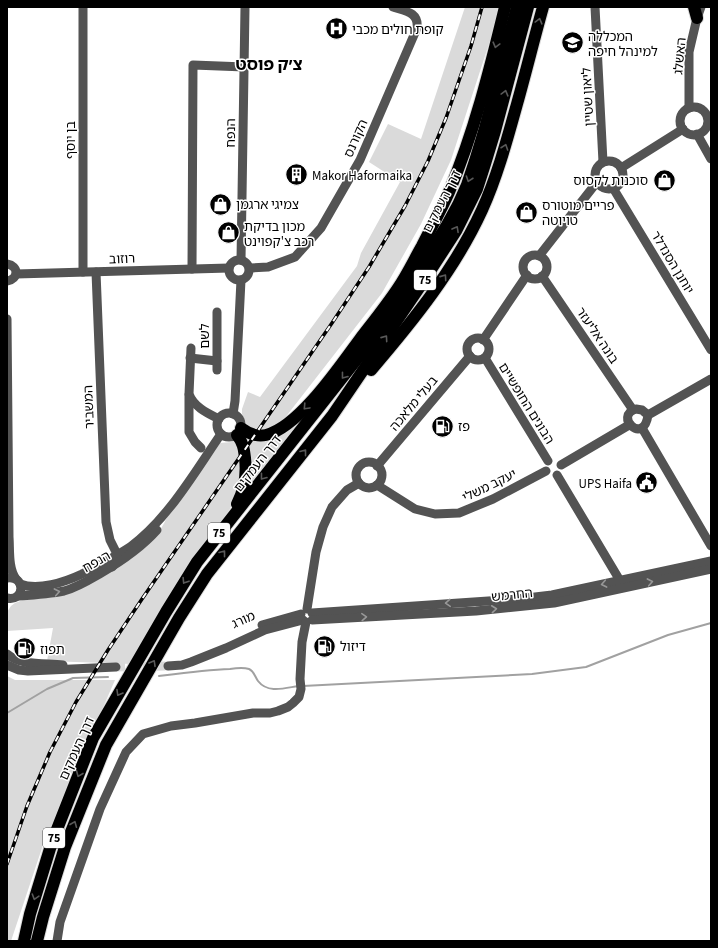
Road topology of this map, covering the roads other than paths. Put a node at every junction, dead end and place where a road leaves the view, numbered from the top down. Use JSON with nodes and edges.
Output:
{"nodes":[{"id":1,"x":83,"y":7,"type":"edge"},
{"id":2,"x":245,"y":7,"type":"edge"},
{"id":3,"x":393,"y":7,"type":"edge"},
{"id":4,"x":505,"y":7,"type":"edge"},
{"id":5,"x":517,"y":7,"type":"edge"},
{"id":6,"x":528,"y":7,"type":"edge"},
{"id":7,"x":543,"y":7,"type":"edge"},
{"id":8,"x":595,"y":7,"type":"edge"},
{"id":9,"x":697,"y":11,"type":"edge"},
{"id":10,"x":244,"y":67,"type":"junction"},
{"id":11,"x":689,"y":108,"type":"junction"},
{"id":12,"x":709,"y":114,"type":"edge"},
{"id":13,"x":683,"y":129,"type":"junction"},
{"id":14,"x":490,"y":130,"type":"junction"},
{"id":15,"x":697,"y":134,"type":"junction"},
{"id":16,"x":711,"y":159,"type":"edge"},
{"id":17,"x":603,"y":162,"type":"junction"},
{"id":18,"x":621,"y":168,"type":"junction"},
{"id":19,"x":597,"y":182,"type":"junction"},
{"id":20,"x":613,"y":188,"type":"junction"},
{"id":21,"x":539,"y":256,"type":"junction"},
{"id":22,"x":241,"y":260,"type":"junction"},
{"id":23,"x":7,"y":264,"type":"edge"},
{"id":24,"x":229,"y":268,"type":"junction"},
{"id":25,"x":250,"y":268,"type":"junction"},
{"id":26,"x":192,"y":269,"type":"junction"},
{"id":27,"x":83,"y":272,"type":"junction"},
{"id":28,"x":96,"y":272,"type":"junction"},
{"id":29,"x":16,"y":274,"type":"junction"},
{"id":30,"x":527,"y":276,"type":"junction"},
{"id":31,"x":542,"y":276,"type":"junction"},
{"id":32,"x":241,"y":280,"type":"junction"},
{"id":33,"x":7,"y":282,"type":"edge"},
{"id":34,"x":390,"y":299,"type":"junction"},
{"id":35,"x":217,"y":312,"type":"dead end"},
{"id":36,"x":7,"y":319,"type":"edge"},
{"id":37,"x":483,"y":340,"type":"junction"},
{"id":38,"x":368,"y":345,"type":"junction"},
{"id":39,"x":711,"y":350,"type":"edge"},
{"id":40,"x":470,"y":356,"type":"junction"},
{"id":41,"x":485,"y":358,"type":"junction"},
{"id":42,"x":711,"y":379,"type":"edge"},
{"id":43,"x":189,"y":394,"type":"junction"},
{"id":44,"x":633,"y":410,"type":"junction"},
{"id":45,"x":233,"y":414,"type":"junction"},
{"id":46,"x":648,"y":415,"type":"junction"},
{"id":47,"x":332,"y":416,"type":"junction"},
{"id":48,"x":219,"y":419,"type":"junction"},
{"id":49,"x":629,"y":424,"type":"junction"},
{"id":50,"x":642,"y":428,"type":"junction"},
{"id":51,"x":239,"y":432,"type":"junction"},
{"id":52,"x":221,"y":434,"type":"junction"},
{"id":53,"x":201,"y":448,"type":"dead end"},
{"id":54,"x":548,"y":460,"type":"junction"},
{"id":55,"x":562,"y":465,"type":"junction"},
{"id":56,"x":377,"y":466,"type":"junction"},
{"id":57,"x":546,"y":471,"type":"junction"},
{"id":58,"x":557,"y":475,"type":"junction"},
{"id":59,"x":358,"y":483,"type":"junction"},
{"id":60,"x":377,"y":485,"type":"junction"},
{"id":61,"x":166,"y":512,"type":"junction"},
{"id":62,"x":220,"y":532,"type":"junction"},
{"id":63,"x":8,"y":539,"type":"edge"},
{"id":64,"x":110,"y":540,"type":"junction"},
{"id":65,"x":711,"y":546,"type":"edge"},
{"id":66,"x":118,"y":554,"type":"junction"},
{"id":67,"x":9,"y":557,"type":"edge"},
{"id":68,"x":711,"y":561,"type":"edge"},
{"id":69,"x":99,"y":564,"type":"junction"},
{"id":70,"x":112,"y":567,"type":"junction"},
{"id":71,"x":711,"y":569,"type":"edge"},
{"id":72,"x":15,"y":581,"type":"edge"},
{"id":73,"x":622,"y":584,"type":"junction"},
{"id":74,"x":11,"y":599,"type":"edge"},
{"id":75,"x":307,"y":616,"type":"junction"},
{"id":76,"x":7,"y":654,"type":"edge"},
{"id":77,"x":7,"y":665,"type":"edge"},
{"id":78,"x":168,"y":666,"type":"tunnel mouth"},
{"id":79,"x":116,"y":667,"type":"tunnel mouth"},
{"id":80,"x":86,"y":668,"type":"junction"},
{"id":81,"x":24,"y":941,"type":"edge"},
{"id":82,"x":37,"y":941,"type":"edge"},
{"id":83,"x":57,"y":941,"type":"edge"}],
"edges":[{"from":1,"to":27,"type":"street","name":"בן יוסף"},
{"from":2,"to":10,"type":"street","name":"הנפח"},
{"from":3,"to":25,"type":"street","name":"הקורנס"},
{"from":4,"to":34,"type":"highway","one_way":true},
{"from":5,"to":14,"type":"highway","name":"דרך העמקים","number":"75"},
{"from":14,"to":6,"type":"highway","name":"דרך העמקים","number":"75","one_way":true},
{"from":47,"to":7,"type":"highway","one_way":true},
{"from":8,"to":17,"type":"street","name":"ליאון שטיין"},
{"from":9,"to":11,"type":"street","name":"האשלג"},
{"from":10,"to":22,"type":"street","name":"הנפח"},
{"from":10,"to":26,"type":"street"},
{"from":11,"to":12,"type":"street"},
{"from":11,"to":13,"type":"street"},
{"from":12,"to":15,"type":"street"},
{"from":13,"to":15,"type":"street"},
{"from":13,"to":18,"type":"street"},
{"from":14,"to":38,"type":"highway","name":"דרך העמקים","number":"75","one_way":true},
{"from":47,"to":14,"type":"highway","name":"דרך העמקים","number":"75","one_way":true},
{"from":15,"to":16,"type":"street"},
{"from":17,"to":18,"type":"street"},
{"from":17,"to":19,"type":"street"},
{"from":18,"to":20,"type":"street"},
{"from":19,"to":20,"type":"street"},
{"from":19,"to":21,"type":"street"},
{"from":20,"to":39,"type":"street","name":"יוחנן הסנדלר"},
{"from":21,"to":30,"type":"street"},
{"from":21,"to":31,"type":"street"},
{"from":22,"to":24,"type":"street"},
{"from":22,"to":25,"type":"street"},
{"from":23,"to":29,"type":"street"},
{"from":24,"to":26,"type":"street","name":"רוזוב"},
{"from":24,"to":32,"type":"street"},
{"from":25,"to":32,"type":"street"},
{"from":26,"to":28,"type":"street","name":"רוזוב"},
{"from":27,"to":28,"type":"street","name":"רוזוב"},
{"from":27,"to":29,"type":"street","name":"רוזוב"},
{"from":28,"to":64,"type":"street","name":"המשביר"},
{"from":29,"to":33,"type":"street"},
{"from":30,"to":31,"type":"street"},
{"from":30,"to":37,"type":"street"},
{"from":31,"to":44,"type":"street","name":"בונה אליעזר"},
{"from":32,"to":45,"type":"street"},
{"from":34,"to":38,"type":"highway"},
{"from":34,"to":51,"type":"highway","one_way":true},
{"from":35,"to":43,"type":"street","name":"לשם"},
{"from":36,"to":63,"type":"street"},
{"from":37,"to":40,"type":"street"},
{"from":37,"to":41,"type":"street"},
{"from":38,"to":62,"type":"highway","name":"דרך העמקים","number":"75","one_way":true},
{"from":40,"to":41,"type":"street"},
{"from":40,"to":56,"type":"street","name":"בעלי מלאכה"},
{"from":41,"to":54,"type":"street","name":"הבונים החופשיים"},
{"from":42,"to":46,"type":"street"},
{"from":43,"to":48,"type":"street"},
{"from":43,"to":53,"type":"street","name":"לשם"},
{"from":44,"to":46,"type":"street"},
{"from":44,"to":49,"type":"street"},
{"from":45,"to":48,"type":"street"},
{"from":45,"to":51,"type":"street"},
{"from":46,"to":50,"type":"street"},
{"from":82,"to":47,"type":"highway","name":"דרך העמקים","number":"75","one_way":true},
{"from":48,"to":52,"type":"street"},
{"from":49,"to":50,"type":"street"},
{"from":49,"to":55,"type":"street"},
{"from":50,"to":65,"type":"street"},
{"from":51,"to":52,"type":"street"},
{"from":51,"to":62,"type":"highway"},
{"from":52,"to":61,"type":"street","name":"הנפח"},
{"from":54,"to":55,"type":"street"},
{"from":54,"to":57,"type":"street"},
{"from":55,"to":58,"type":"street"},
{"from":56,"to":59,"type":"street"},
{"from":56,"to":60,"type":"street"},
{"from":57,"to":58,"type":"street"},
{"from":57,"to":60,"type":"street","name":"יעקב משלי"},
{"from":58,"to":73,"type":"street"},
{"from":59,"to":60,"type":"street"},
{"from":59,"to":75,"type":"street"},
{"from":61,"to":66,"type":"street","name":"הנפח"},
{"from":61,"to":70,"type":"street","name":"הנפח"},
{"from":62,"to":81,"type":"highway","name":"דרך העמקים","number":"75","one_way":true},
{"from":63,"to":67,"type":"street"},
{"from":64,"to":66,"type":"street","name":"המשביר"},
{"from":64,"to":69,"type":"street"},
{"from":66,"to":69,"type":"street","name":"הנפח"},
{"from":66,"to":70,"type":"street"},
{"from":67,"to":72,"type":"street"},
{"from":68,"to":73,"type":"street","name":"החרמש"},
{"from":69,"to":72,"type":"street","name":"הנפח"},
{"from":74,"to":70,"type":"street","name":"הנפח","one_way":true},
{"from":73,"to":71,"type":"street","name":"החרמש","one_way":true},
{"from":72,"to":74,"type":"street"},
{"from":73,"to":75,"type":"street","name":"החרמש"},
{"from":75,"to":78,"type":"street","name":"מורג"},
{"from":75,"to":83,"type":"street"},
{"from":76,"to":80,"type":"street"},
{"from":77,"to":80,"type":"street"},
{"from":79,"to":80,"type":"street"}]}
